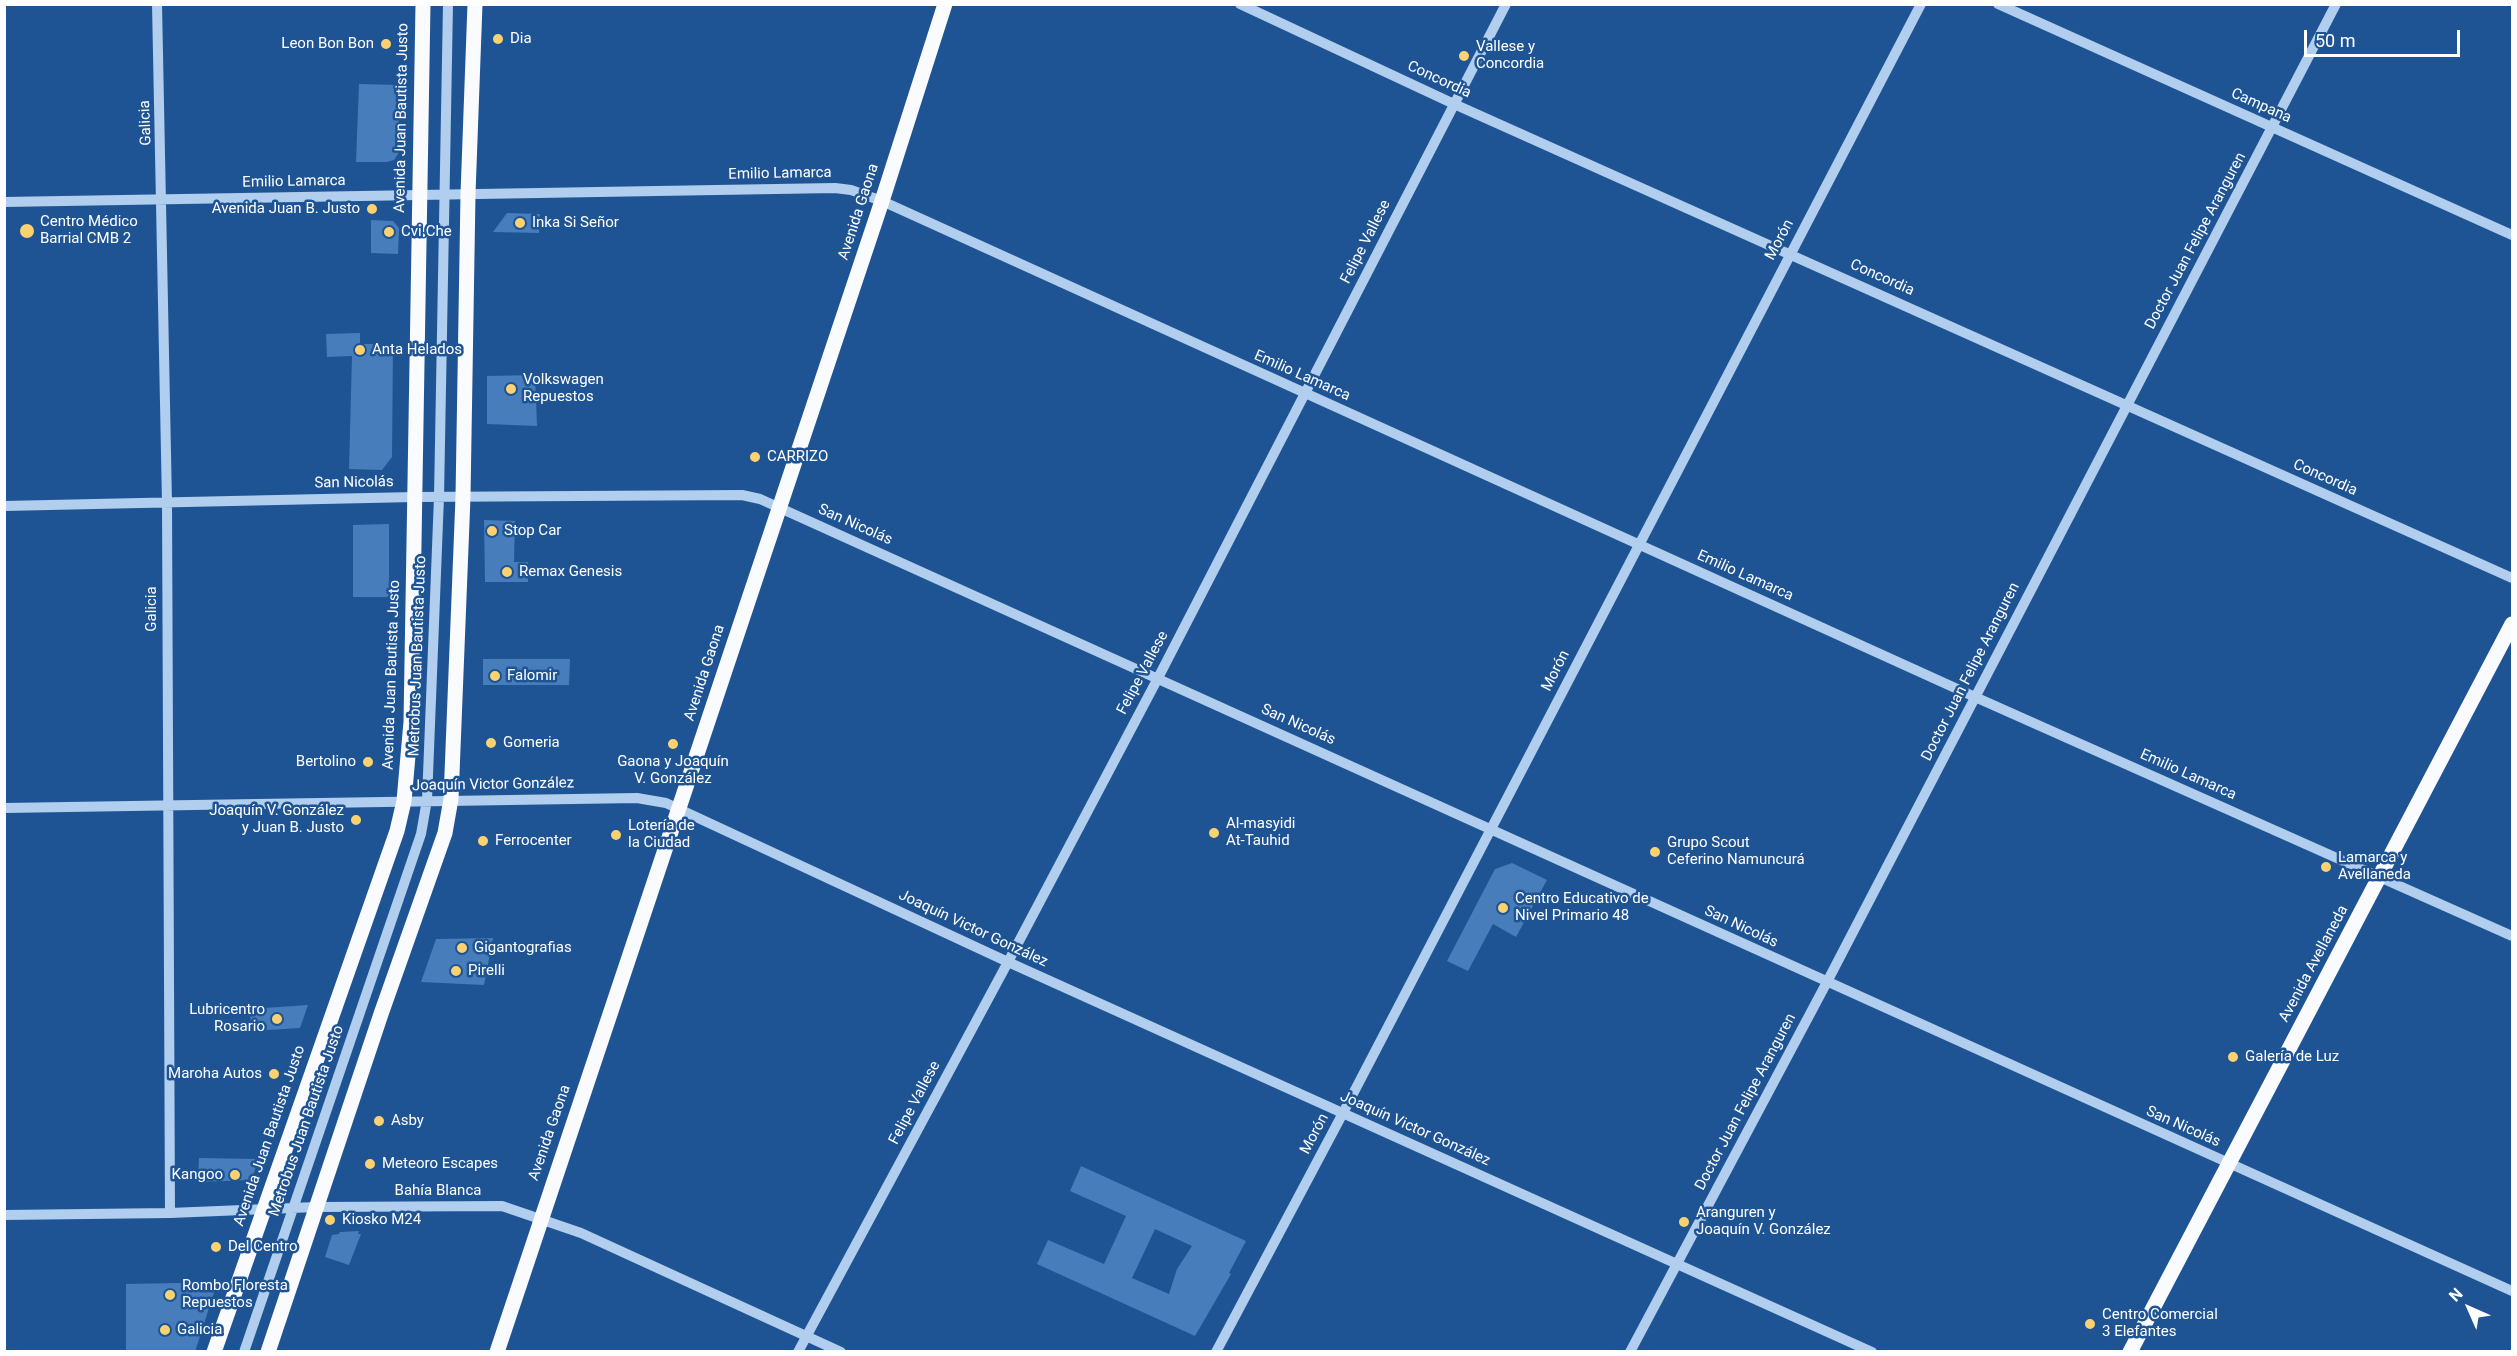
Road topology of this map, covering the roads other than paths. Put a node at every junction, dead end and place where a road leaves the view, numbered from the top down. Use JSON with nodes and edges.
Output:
{"nodes":[{"id":1,"x":157,"y":4,"type":"edge"},
{"id":2,"x":423,"y":4,"type":"edge"},
{"id":3,"x":448,"y":4,"type":"edge"},
{"id":4,"x":475,"y":4,"type":"edge"},
{"id":5,"x":945,"y":4,"type":"edge"},
{"id":6,"x":1240,"y":4,"type":"edge"},
{"id":7,"x":1506,"y":4,"type":"edge"},
{"id":8,"x":1921,"y":4,"type":"edge"},
{"id":9,"x":1998,"y":4,"type":"edge"},
{"id":10,"x":2336,"y":4,"type":"edge"},
{"id":11,"x":1454,"y":104,"type":"junction"},
{"id":12,"x":2272,"y":127,"type":"junction"},
{"id":13,"x":418,"y":194,"type":"junction"},
{"id":14,"x":444,"y":194,"type":"junction"},
{"id":15,"x":468,"y":194,"type":"junction"},
{"id":16,"x":163,"y":200,"type":"junction"},
{"id":17,"x":882,"y":201,"type":"junction"},
{"id":18,"x":4,"y":202,"type":"edge"},
{"id":19,"x":2512,"y":235,"type":"edge"},
{"id":20,"x":1790,"y":253,"type":"junction"},
{"id":21,"x":1305,"y":394,"type":"junction"},
{"id":22,"x":2126,"y":405,"type":"junction"},
{"id":23,"x":414,"y":497,"type":"junction"},
{"id":24,"x":439,"y":497,"type":"junction"},
{"id":25,"x":463,"y":497,"type":"junction"},
{"id":26,"x":167,"y":503,"type":"junction"},
{"id":27,"x":4,"y":506,"type":"edge"},
{"id":28,"x":778,"y":507,"type":"junction"},
{"id":29,"x":1638,"y":544,"type":"junction"},
{"id":30,"x":2512,"y":578,"type":"edge"},
{"id":31,"x":2512,"y":624,"type":"edge"},
{"id":32,"x":1158,"y":678,"type":"junction"},
{"id":33,"x":1975,"y":697,"type":"junction"},
{"id":34,"x":451,"y":799,"type":"junction"},
{"id":35,"x":404,"y":801,"type":"junction"},
{"id":36,"x":427,"y":801,"type":"junction"},
{"id":37,"x":167,"y":806,"type":"junction"},
{"id":38,"x":4,"y":808,"type":"edge"},
{"id":39,"x":679,"y":808,"type":"junction"},
{"id":40,"x":1491,"y":829,"type":"junction"},
{"id":41,"x":2381,"y":877,"type":"junction"},
{"id":42,"x":2512,"y":936,"type":"edge"},
{"id":43,"x":1008,"y":962,"type":"junction"},
{"id":44,"x":1827,"y":982,"type":"junction"},
{"id":45,"x":1343,"y":1113,"type":"junction"},
{"id":46,"x":2229,"y":1164,"type":"junction"},
{"id":47,"x":316,"y":1207,"type":"junction"},
{"id":48,"x":292,"y":1209,"type":"junction"},
{"id":49,"x":263,"y":1210,"type":"junction"},
{"id":50,"x":170,"y":1213,"type":"junction"},
{"id":51,"x":4,"y":1215,"type":"edge"},
{"id":52,"x":540,"y":1219,"type":"junction"},
{"id":53,"x":1678,"y":1264,"type":"junction"},
{"id":54,"x":2512,"y":1291,"type":"edge"},
{"id":55,"x":806,"y":1336,"type":"junction"},
{"id":56,"x":214,"y":1352,"type":"edge"},
{"id":57,"x":244,"y":1352,"type":"edge"},
{"id":58,"x":268,"y":1352,"type":"edge"},
{"id":59,"x":497,"y":1352,"type":"edge"},
{"id":60,"x":798,"y":1352,"type":"edge"},
{"id":61,"x":841,"y":1352,"type":"edge"},
{"id":62,"x":1216,"y":1352,"type":"edge"},
{"id":63,"x":1630,"y":1352,"type":"edge"},
{"id":64,"x":1872,"y":1352,"type":"edge"},
{"id":65,"x":2130,"y":1352,"type":"edge"}],
"edges":[{"from":1,"to":16,"type":"street","name":"Galicia"},
{"from":2,"to":13,"type":"main road","name":"Avenida Juan Bautista Justo"},
{"from":3,"to":14,"type":"street","name":"Metrobus Juan Bautista Justo"},
{"from":4,"to":15,"type":"main road"},
{"from":5,"to":17,"type":"main road","name":"Avenida Gaona"},
{"from":6,"to":11,"type":"street","name":"Concordia"},
{"from":7,"to":11,"type":"street","name":"Felipe Vallese"},
{"from":8,"to":20,"type":"street","name":"Morón"},
{"from":9,"to":12,"type":"street","name":"Campana"},
{"from":10,"to":12,"type":"street","name":"Doctor Juan Felipe Aranguren"},
{"from":11,"to":20,"type":"street","name":"Concordia"},
{"from":11,"to":21,"type":"street","name":"Felipe Vallese"},
{"from":12,"to":19,"type":"street","name":"Campana"},
{"from":12,"to":22,"type":"street","name":"Doctor Juan Felipe Aranguren"},
{"from":13,"to":14,"type":"street","name":"Emilio Lamarca"},
{"from":13,"to":16,"type":"street","name":"Emilio Lamarca"},
{"from":13,"to":23,"type":"main road","name":"Avenida Juan Bautista Justo"},
{"from":14,"to":15,"type":"street","name":"Emilio Lamarca"},
{"from":14,"to":24,"type":"street","name":"Metrobus Juan Bautista Justo"},
{"from":15,"to":17,"type":"street","name":"Emilio Lamarca"},
{"from":15,"to":25,"type":"main road"},
{"from":16,"to":18,"type":"street","name":"Emilio Lamarca"},
{"from":16,"to":26,"type":"street","name":"Galicia"},
{"from":17,"to":21,"type":"street","name":"Emilio Lamarca"},
{"from":17,"to":28,"type":"main road","name":"Avenida Gaona"},
{"from":20,"to":22,"type":"street","name":"Concordia"},
{"from":20,"to":29,"type":"street","name":"Morón"},
{"from":21,"to":29,"type":"street","name":"Emilio Lamarca"},
{"from":21,"to":32,"type":"street","name":"Felipe Vallese"},
{"from":22,"to":30,"type":"street","name":"Concordia"},
{"from":22,"to":33,"type":"street","name":"Doctor Juan Felipe Aranguren"},
{"from":23,"to":24,"type":"street","name":"San Nicolás"},
{"from":23,"to":26,"type":"street","name":"San Nicolás"},
{"from":23,"to":35,"type":"main road","name":"Avenida Juan Bautista Justo"},
{"from":24,"to":25,"type":"street","name":"San Nicolás"},
{"from":24,"to":36,"type":"street","name":"Metrobus Juan Bautista Justo"},
{"from":25,"to":28,"type":"street","name":"San Nicolás"},
{"from":25,"to":34,"type":"main road"},
{"from":26,"to":27,"type":"street","name":"San Nicolás"},
{"from":26,"to":37,"type":"street","name":"Galicia"},
{"from":28,"to":32,"type":"street","name":"San Nicolás"},
{"from":28,"to":39,"type":"main road","name":"Avenida Gaona"},
{"from":29,"to":33,"type":"street","name":"Emilio Lamarca"},
{"from":29,"to":40,"type":"street","name":"Morón"},
{"from":31,"to":41,"type":"main road","name":"Avenida Avellaneda"},
{"from":32,"to":40,"type":"street","name":"San Nicolás"},
{"from":32,"to":43,"type":"street","name":"Felipe Vallese"},
{"from":33,"to":41,"type":"street","name":"Emilio Lamarca"},
{"from":33,"to":44,"type":"street","name":"Doctor Juan Felipe Aranguren"},
{"from":34,"to":36,"type":"street","name":"Joaquín Victor González"},
{"from":34,"to":39,"type":"street","name":"Joaquín Victor González"},
{"from":34,"to":47,"type":"main road"},
{"from":35,"to":36,"type":"street","name":"Joaquín Victor González"},
{"from":35,"to":37,"type":"street","name":"Joaquín Victor González"},
{"from":35,"to":49,"type":"main road","name":"Avenida Juan Bautista Justo"},
{"from":36,"to":48,"type":"street","name":"Metrobus Juan Bautista Justo"},
{"from":37,"to":38,"type":"street","name":"Joaquín Victor González"},
{"from":37,"to":50,"type":"street","name":"Galicia"},
{"from":39,"to":43,"type":"street","name":"Joaquín Victor González"},
{"from":39,"to":52,"type":"main road","name":"Avenida Gaona"},
{"from":40,"to":44,"type":"street","name":"San Nicolás"},
{"from":40,"to":45,"type":"street","name":"Morón"},
{"from":41,"to":42,"type":"street","name":"Emilio Lamarca"},
{"from":41,"to":46,"type":"main road","name":"Avenida Avellaneda"},
{"from":43,"to":45,"type":"street","name":"Joaquín Victor González"},
{"from":43,"to":55,"type":"street","name":"Felipe Vallese"},
{"from":44,"to":46,"type":"street","name":"San Nicolás"},
{"from":44,"to":53,"type":"street","name":"Doctor Juan Felipe Aranguren"},
{"from":45,"to":53,"type":"street","name":"Joaquín Victor González"},
{"from":45,"to":62,"type":"street","name":"Morón"},
{"from":46,"to":54,"type":"street","name":"San Nicolás"},
{"from":46,"to":65,"type":"main road","name":"Avenida Avellaneda"},
{"from":47,"to":48,"type":"street","name":"Bahía Blanca"},
{"from":47,"to":52,"type":"street","name":"Bahía Blanca"},
{"from":47,"to":58,"type":"main road"},
{"from":48,"to":49,"type":"street","name":"Bahía Blanca"},
{"from":48,"to":57,"type":"street","name":"Metrobus Juan Bautista Justo"},
{"from":49,"to":50,"type":"street","name":"Bahía Blanca"},
{"from":49,"to":56,"type":"main road","name":"Avenida Juan Bautista Justo"},
{"from":50,"to":51,"type":"street","name":"Bahía Blanca"},
{"from":52,"to":55,"type":"street","name":"Bahía Blanca"},
{"from":52,"to":59,"type":"main road","name":"Avenida Gaona"},
{"from":53,"to":63,"type":"street","name":"Doctor Juan Felipe Aranguren"},
{"from":53,"to":64,"type":"street","name":"Joaquín Victor González"},
{"from":55,"to":60,"type":"street","name":"Felipe Vallese"},
{"from":55,"to":61,"type":"street","name":"Bahía Blanca"}]}
